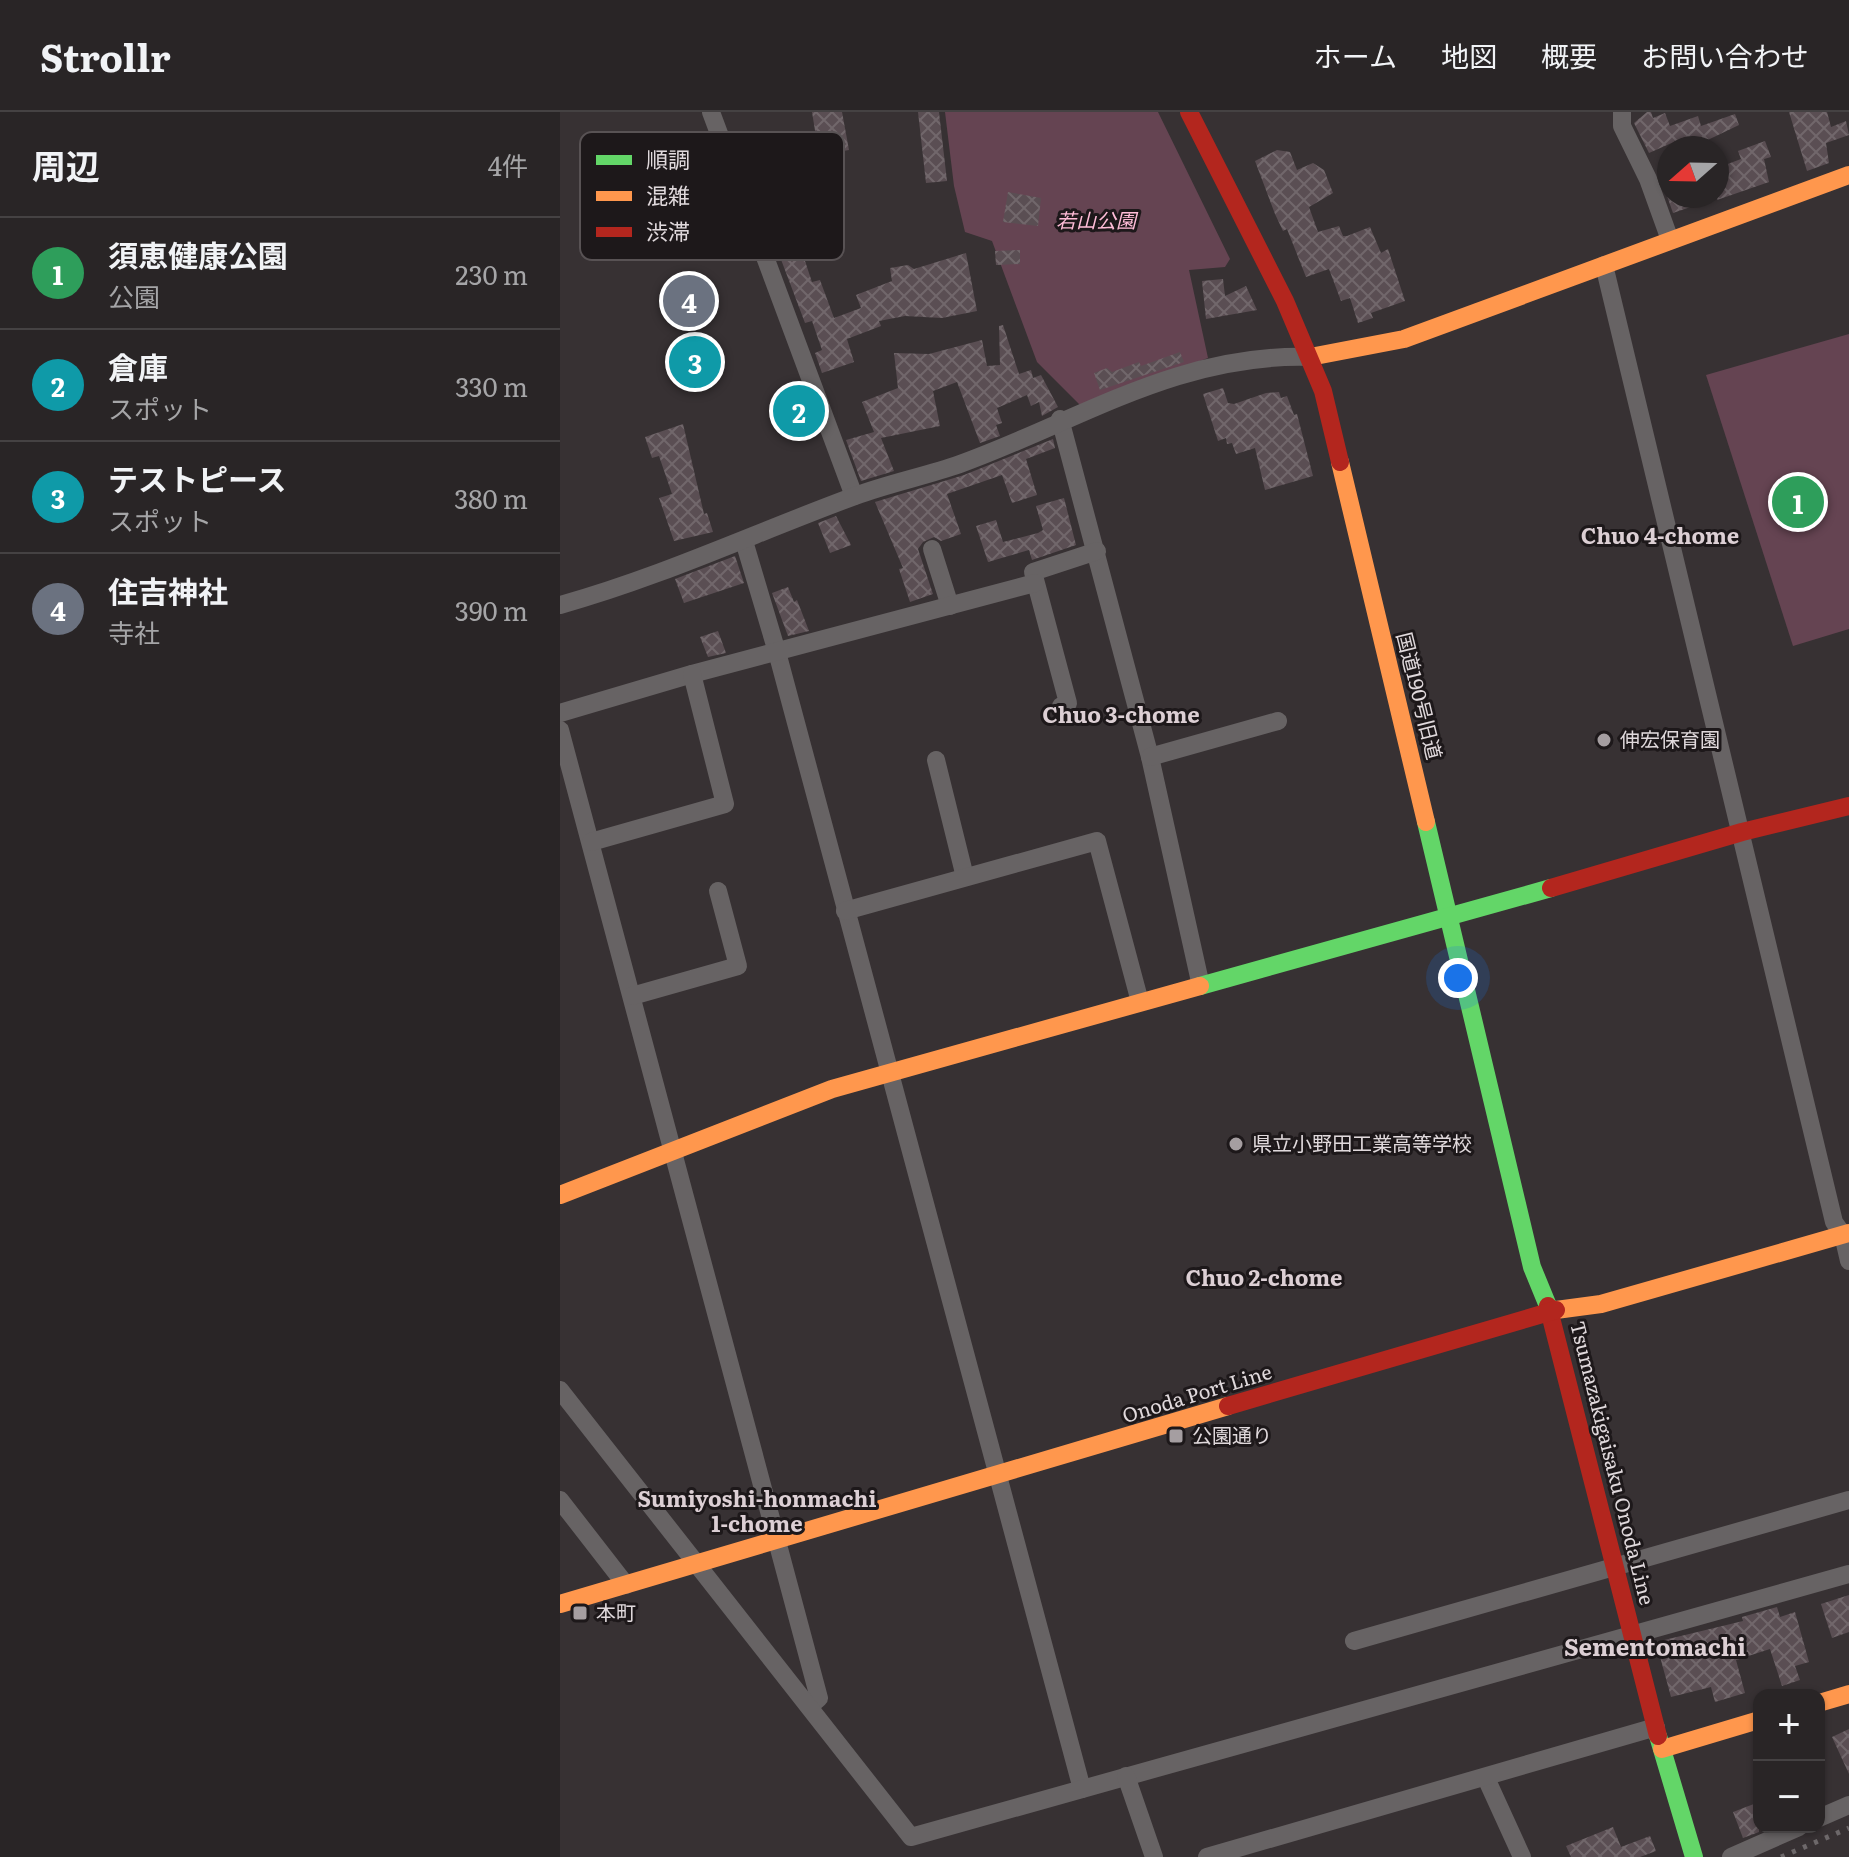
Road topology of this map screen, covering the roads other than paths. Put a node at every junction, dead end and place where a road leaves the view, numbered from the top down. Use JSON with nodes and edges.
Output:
{"nodes":[{"id":1,"x":711,"y":112,"type":"edge"},
{"id":2,"x":1189,"y":112,"type":"edge"},
{"id":3,"x":1622,"y":112,"type":"edge"},
{"id":4,"x":718,"y":132,"type":"edge"},
{"id":5,"x":1849,"y":175,"type":"edge"},
{"id":6,"x":1670,"y":240,"type":"junction"},
{"id":7,"x":766,"y":260,"type":"edge"},
{"id":8,"x":1604,"y":265,"type":"junction"},
{"id":9,"x":1310,"y":357,"type":"junction"},
{"id":10,"x":1060,"y":419,"type":"junction"},
{"id":11,"x":854,"y":496,"type":"junction"},
{"id":12,"x":744,"y":541,"type":"junction"},
{"id":13,"x":932,"y":549,"type":"dead end"},
{"id":14,"x":1097,"y":551,"type":"junction"},
{"id":15,"x":1035,"y":583,"type":"junction"},
{"id":16,"x":560,"y":605,"type":"edge"},
{"id":17,"x":950,"y":606,"type":"junction"},
{"id":18,"x":777,"y":652,"type":"junction"},
{"id":19,"x":692,"y":674,"type":"junction"},
{"id":20,"x":1061,"y":706,"type":"dead end"},
{"id":21,"x":560,"y":713,"type":"edge"},
{"id":22,"x":1278,"y":721,"type":"dead end"},
{"id":23,"x":560,"y":730,"type":"edge"},
{"id":24,"x":1150,"y":757,"type":"junction"},
{"id":25,"x":936,"y":760,"type":"dead end"},
{"id":26,"x":1849,"y":806,"type":"edge"},
{"id":27,"x":1742,"y":832,"type":"junction"},
{"id":28,"x":591,"y":842,"type":"junction"},
{"id":29,"x":965,"y":877,"type":"junction"},
{"id":30,"x":718,"y":891,"type":"dead end"},
{"id":31,"x":845,"y":911,"type":"junction"},
{"id":32,"x":1450,"y":917,"type":"junction"},
{"id":33,"x":1201,"y":986,"type":"junction"},
{"id":34,"x":632,"y":996,"type":"junction"},
{"id":35,"x":1140,"y":1002,"type":"junction"},
{"id":36,"x":889,"y":1071,"type":"junction"},
{"id":37,"x":672,"y":1152,"type":"junction"},
{"id":38,"x":560,"y":1195,"type":"edge"},
{"id":39,"x":1846,"y":1234,"type":"edge"},
{"id":40,"x":1849,"y":1261,"type":"edge"},
{"id":41,"x":1550,"y":1311,"type":"junction"},
{"id":42,"x":560,"y":1390,"type":"edge"},
{"id":43,"x":997,"y":1477,"type":"junction"},
{"id":44,"x":560,"y":1500,"type":"edge"},
{"id":45,"x":1849,"y":1500,"type":"edge"},
{"id":46,"x":776,"y":1540,"type":"junction"},
{"id":47,"x":696,"y":1563,"type":"junction"},
{"id":48,"x":1616,"y":1569,"type":"junction"},
{"id":49,"x":1849,"y":1574,"type":"edge"},
{"id":50,"x":626,"y":1585,"type":"junction"},
{"id":51,"x":560,"y":1604,"type":"edge"},
{"id":52,"x":1633,"y":1633,"type":"junction"},
{"id":53,"x":1354,"y":1641,"type":"dead end"},
{"id":54,"x":1849,"y":1694,"type":"edge"},
{"id":55,"x":1825,"y":1701,"type":"edge"},
{"id":56,"x":810,"y":1706,"type":"junction"},
{"id":57,"x":1753,"y":1722,"type":"edge"},
{"id":58,"x":1656,"y":1727,"type":"junction"},
{"id":59,"x":1662,"y":1749,"type":"junction"},
{"id":60,"x":1126,"y":1776,"type":"junction"},
{"id":61,"x":1486,"y":1778,"type":"junction"},
{"id":62,"x":1082,"y":1789,"type":"junction"},
{"id":63,"x":1849,"y":1805,"type":"edge"},
{"id":64,"x":1825,"y":1815,"type":"edge"},
{"id":65,"x":1785,"y":1833,"type":"edge"},
{"id":66,"x":1154,"y":1857,"type":"edge"},
{"id":67,"x":1207,"y":1857,"type":"edge"},
{"id":68,"x":1522,"y":1857,"type":"edge"},
{"id":69,"x":1694,"y":1857,"type":"edge"},
{"id":70,"x":1731,"y":1857,"type":"edge"}],
"edges":[{"from":1,"to":4,"type":"street"},
{"from":2,"to":9,"type":"street","name":"国道190号旧道"},
{"from":3,"to":6,"type":"street"},
{"from":5,"to":6,"type":"street"},
{"from":6,"to":8,"type":"street"},
{"from":7,"to":11,"type":"street"},
{"from":8,"to":9,"type":"street"},
{"from":8,"to":27,"type":"street"},
{"from":9,"to":10,"type":"street"},
{"from":9,"to":32,"type":"street","name":"国道190号旧道"},
{"from":10,"to":11,"type":"street"},
{"from":10,"to":14,"type":"street"},
{"from":11,"to":12,"type":"street"},
{"from":12,"to":16,"type":"street"},
{"from":12,"to":18,"type":"street"},
{"from":13,"to":17,"type":"street"},
{"from":14,"to":15,"type":"street"},
{"from":14,"to":24,"type":"street"},
{"from":15,"to":17,"type":"street"},
{"from":15,"to":20,"type":"street"},
{"from":17,"to":18,"type":"street"},
{"from":18,"to":19,"type":"street"},
{"from":18,"to":31,"type":"street"},
{"from":19,"to":21,"type":"street"},
{"from":19,"to":28,"type":"street"},
{"from":22,"to":24,"type":"street"},
{"from":23,"to":28,"type":"street"},
{"from":24,"to":33,"type":"street"},
{"from":25,"to":29,"type":"street"},
{"from":26,"to":27,"type":"street"},
{"from":27,"to":32,"type":"street"},
{"from":27,"to":39,"type":"street"},
{"from":28,"to":34,"type":"street"},
{"from":29,"to":31,"type":"street"},
{"from":29,"to":35,"type":"street"},
{"from":30,"to":34,"type":"street"},
{"from":31,"to":36,"type":"street"},
{"from":32,"to":33,"type":"street"},
{"from":32,"to":41,"type":"street","name":"国道190号旧道"},
{"from":33,"to":35,"type":"street"},
{"from":34,"to":37,"type":"street"},
{"from":35,"to":36,"type":"street"},
{"from":36,"to":37,"type":"street"},
{"from":36,"to":43,"type":"street"},
{"from":37,"to":38,"type":"street"},
{"from":37,"to":46,"type":"street"},
{"from":39,"to":40,"type":"street"},
{"from":39,"to":41,"type":"street","name":"Onoda Port Line"},
{"from":41,"to":43,"type":"street","name":"Onoda Port Line"},
{"from":41,"to":48,"type":"street","name":"Tsumazakigaisaku Onoda Line"},
{"from":42,"to":47,"type":"street"},
{"from":43,"to":46,"type":"street","name":"Onoda Port Line"},
{"from":43,"to":62,"type":"street"},
{"from":44,"to":50,"type":"street"},
{"from":45,"to":48,"type":"street"},
{"from":46,"to":47,"type":"street","name":"Onoda Port Line"},
{"from":46,"to":56,"type":"street"},
{"from":47,"to":50,"type":"street","name":"Onoda Port Line"},
{"from":47,"to":56,"type":"street"},
{"from":48,"to":52,"type":"street","name":"Tsumazakigaisaku Onoda Line"},
{"from":48,"to":53,"type":"street"},
{"from":49,"to":52,"type":"street"},
{"from":50,"to":51,"type":"street","name":"Onoda Port Line"},
{"from":52,"to":58,"type":"street","name":"Tsumazakigaisaku Onoda Line"},
{"from":52,"to":60,"type":"street"},
{"from":54,"to":55,"type":"street"},
{"from":56,"to":62,"type":"street"},
{"from":57,"to":59,"type":"street"},
{"from":58,"to":59,"type":"street","name":"Tsumazakigaisaku Onoda Line"},
{"from":58,"to":61,"type":"street"},
{"from":59,"to":69,"type":"street","name":"Tsumazakigaisaku Onoda Line"},
{"from":60,"to":62,"type":"street"},
{"from":60,"to":66,"type":"street"},
{"from":61,"to":67,"type":"street"},
{"from":61,"to":68,"type":"street"},
{"from":63,"to":64,"type":"street"},
{"from":65,"to":70,"type":"street"}]}
